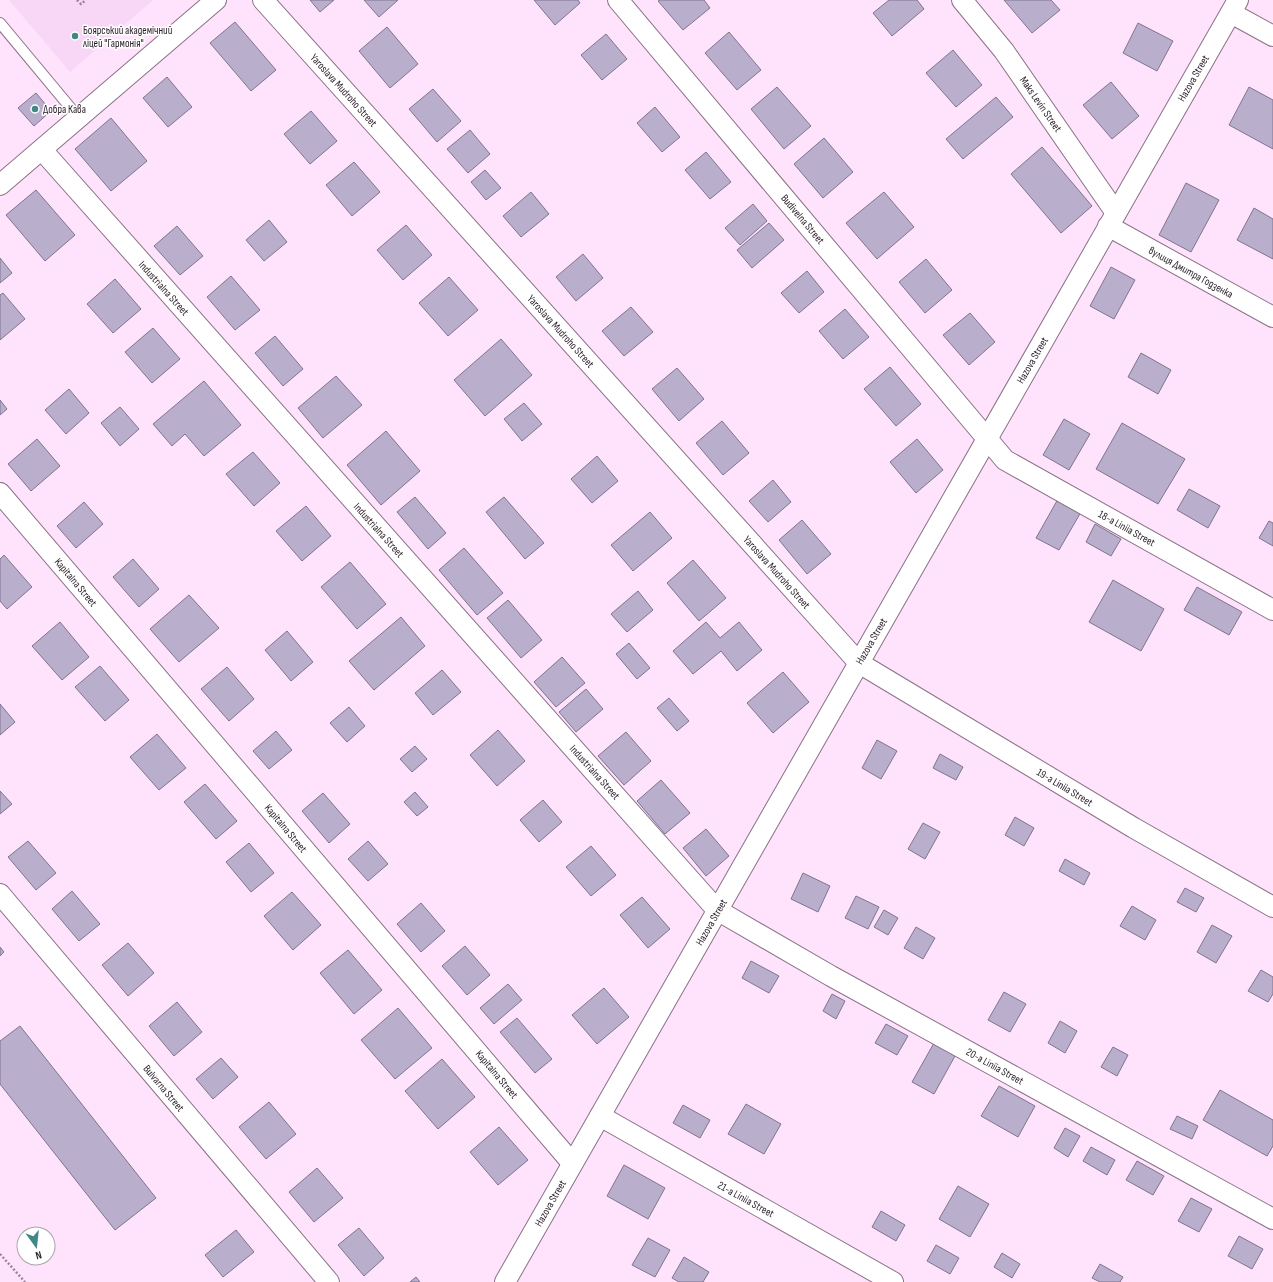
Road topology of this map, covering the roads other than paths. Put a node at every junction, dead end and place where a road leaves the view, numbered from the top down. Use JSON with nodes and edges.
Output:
{"nodes":[{"id":1,"x":216,"y":0,"type":"edge"},
{"id":2,"x":263,"y":0,"type":"edge"},
{"id":3,"x":618,"y":0,"type":"edge"},
{"id":4,"x":962,"y":0,"type":"edge"},
{"id":5,"x":1234,"y":6,"type":"edge"},
{"id":6,"x":0,"y":23,"type":"edge"},
{"id":7,"x":1273,"y":36,"type":"edge"},
{"id":8,"x":79,"y":118,"type":"junction"},
{"id":9,"x":42,"y":150,"type":"junction"},
{"id":10,"x":0,"y":185,"type":"edge"},
{"id":11,"x":1112,"y":220,"type":"junction"},
{"id":12,"x":1273,"y":317,"type":"edge"},
{"id":13,"x":987,"y":438,"type":"junction"},
{"id":14,"x":0,"y":493,"type":"edge"},
{"id":15,"x":1273,"y":610,"type":"edge"},
{"id":16,"x":859,"y":663,"type":"junction"},
{"id":17,"x":0,"y":894,"type":"edge"},
{"id":18,"x":1273,"y":907,"type":"edge"},
{"id":19,"x":717,"y":910,"type":"junction"},
{"id":20,"x":600,"y":1116,"type":"junction"},
{"id":21,"x":572,"y":1163,"type":"junction"},
{"id":22,"x":1273,"y":1219,"type":"edge"},
{"id":23,"x":329,"y":1282,"type":"edge"},
{"id":24,"x":505,"y":1282,"type":"edge"},
{"id":25,"x":893,"y":1282,"type":"edge"}],
"edges":[{"from":1,"to":8,"type":"street"},
{"from":2,"to":16,"type":"street","name":"Yaroslava Mudroho Street"},
{"from":3,"to":13,"type":"street","name":"Budivelna Street"},
{"from":4,"to":11,"type":"street","name":"Maks Levin Street"},
{"from":5,"to":7,"type":"street"},
{"from":5,"to":11,"type":"street","name":"Hazova Street"},
{"from":6,"to":8,"type":"lane"},
{"from":8,"to":9,"type":"street"},
{"from":9,"to":10,"type":"street"},
{"from":9,"to":19,"type":"street","name":"Industrialna Street"},
{"from":11,"to":12,"type":"street","name":"вулиця Дмитра Годзенка"},
{"from":11,"to":13,"type":"street","name":"Hazova Street"},
{"from":13,"to":15,"type":"street","name":"18-a Liniia Street"},
{"from":13,"to":16,"type":"street","name":"Hazova Street"},
{"from":14,"to":21,"type":"street","name":"Kapitalna Street"},
{"from":16,"to":18,"type":"street","name":"19-a Liniia Street"},
{"from":16,"to":19,"type":"street","name":"Hazova Street"},
{"from":17,"to":23,"type":"street","name":"Bulvarna Street"},
{"from":19,"to":20,"type":"street","name":"Hazova Street"},
{"from":19,"to":22,"type":"street","name":"20-a Liniia Street"},
{"from":20,"to":21,"type":"street","name":"Hazova Street"},
{"from":20,"to":25,"type":"street","name":"21-a Liniia Street"},
{"from":21,"to":24,"type":"street","name":"Hazova Street"}]}
